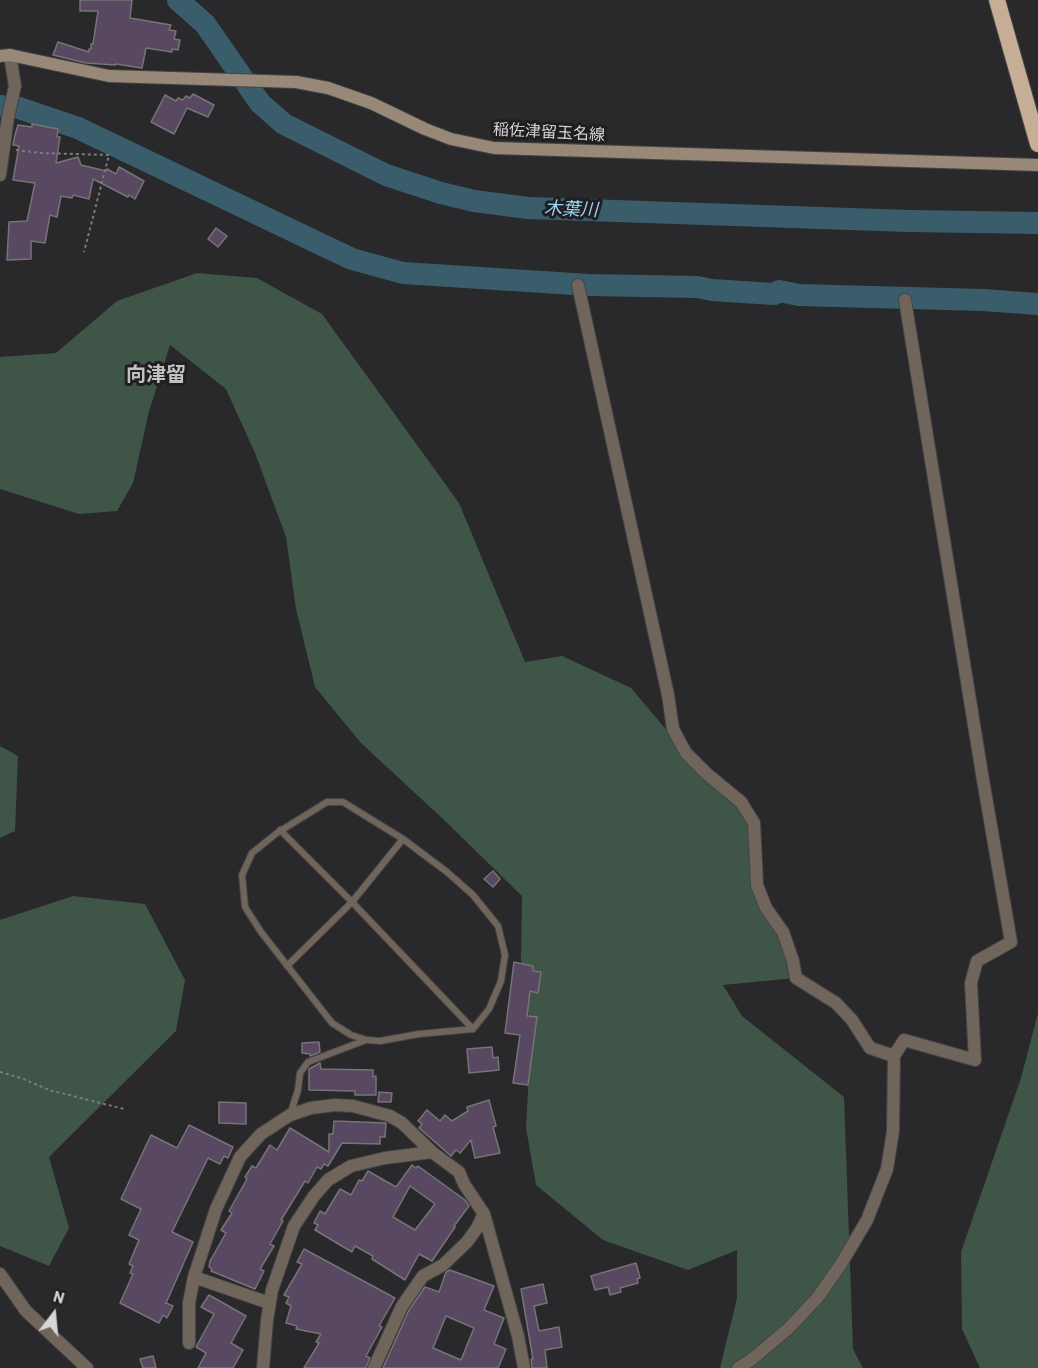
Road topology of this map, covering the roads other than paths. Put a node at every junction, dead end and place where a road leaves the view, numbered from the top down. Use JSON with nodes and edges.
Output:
{"nodes":[{"id":1,"x":997,"y":0,"type":"edge"},
{"id":2,"x":5,"y":56,"type":"edge"},
{"id":3,"x":1038,"y":144,"type":"edge"},
{"id":4,"x":1038,"y":165,"type":"edge"},
{"id":5,"x":0,"y":175,"type":"edge"},
{"id":6,"x":578,"y":285,"type":"dead end"},
{"id":7,"x":905,"y":300,"type":"dead end"},
{"id":8,"x":280,"y":830,"type":"junction"},
{"id":9,"x":403,"y":839,"type":"junction"},
{"id":10,"x":352,"y":902,"type":"junction"},
{"id":11,"x":287,"y":966,"type":"junction"},
{"id":12,"x":473,"y":1029,"type":"junction"},
{"id":13,"x":367,"y":1040,"type":"junction"},
{"id":14,"x":894,"y":1056,"type":"junction"},
{"id":15,"x":290,"y":1115,"type":"junction"},
{"id":16,"x":432,"y":1152,"type":"junction"},
{"id":17,"x":484,"y":1214,"type":"junction"},
{"id":18,"x":0,"y":1274,"type":"edge"},
{"id":19,"x":194,"y":1277,"type":"junction"},
{"id":20,"x":269,"y":1303,"type":"junction"},
{"id":21,"x":189,"y":1343,"type":"dead end"},
{"id":22,"x":521,"y":1366,"type":"edge"},
{"id":23,"x":87,"y":1368,"type":"edge"},
{"id":24,"x":263,"y":1368,"type":"edge"},
{"id":25,"x":374,"y":1368,"type":"edge"},
{"id":26,"x":738,"y":1368,"type":"edge"}],
"edges":[{"from":1,"to":3,"type":"highway"},
{"from":2,"to":4,"type":"main road","name":"稲佐津留玉名線"},
{"from":2,"to":5,"type":"street"},
{"from":6,"to":14,"type":"street"},
{"from":7,"to":14,"type":"street"},
{"from":8,"to":9,"type":"lane"},
{"from":8,"to":10,"type":"lane"},
{"from":8,"to":11,"type":"lane"},
{"from":9,"to":10,"type":"lane"},
{"from":9,"to":12,"type":"lane"},
{"from":10,"to":11,"type":"lane"},
{"from":10,"to":12,"type":"lane"},
{"from":11,"to":13,"type":"lane"},
{"from":12,"to":13,"type":"lane"},
{"from":13,"to":15,"type":"lane"},
{"from":14,"to":26,"type":"street"},
{"from":15,"to":16,"type":"street"},
{"from":15,"to":19,"type":"street"},
{"from":16,"to":17,"type":"street"},
{"from":16,"to":20,"type":"street"},
{"from":17,"to":22,"type":"street"},
{"from":17,"to":25,"type":"street"},
{"from":18,"to":23,"type":"street"},
{"from":19,"to":20,"type":"street"},
{"from":19,"to":21,"type":"street"},
{"from":20,"to":24,"type":"street"}]}
